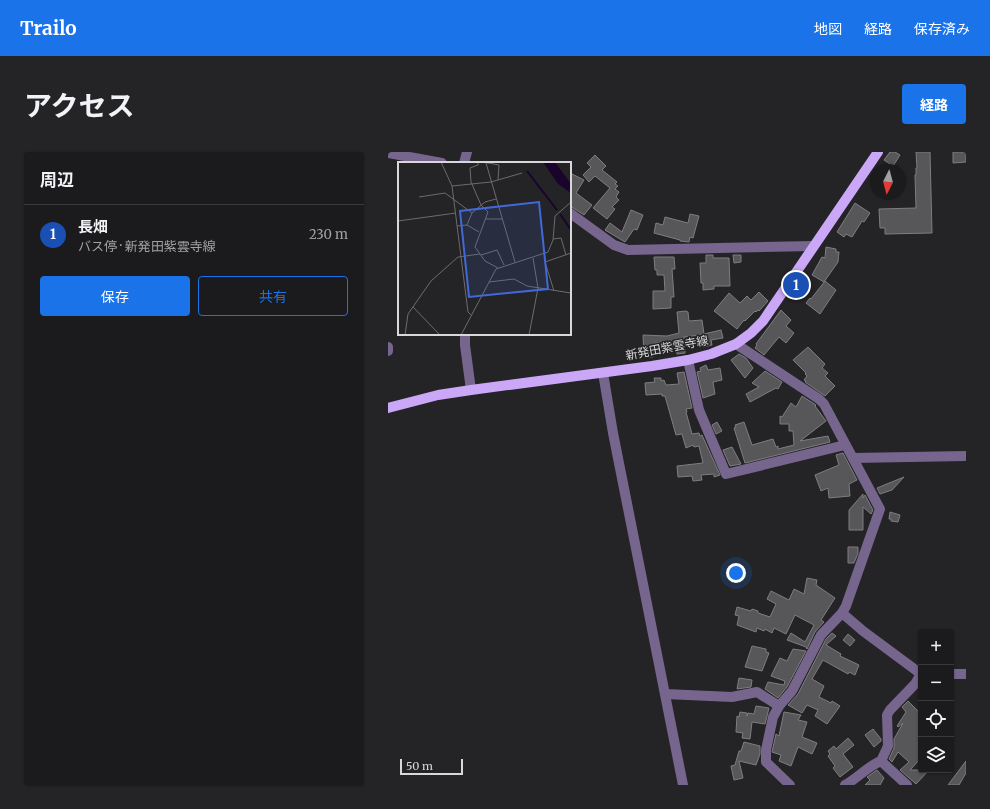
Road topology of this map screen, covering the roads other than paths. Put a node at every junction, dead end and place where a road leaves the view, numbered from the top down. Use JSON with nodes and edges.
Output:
{"nodes":[{"id":1,"x":468,"y":152,"type":"edge"},
{"id":2,"x":878,"y":152,"type":"edge"},
{"id":3,"x":388,"y":153,"type":"edge"},
{"id":4,"x":437,"y":162,"type":"edge"},
{"id":5,"x":464,"y":162,"type":"edge"},
{"id":6,"x":571,"y":214,"type":"edge"},
{"id":7,"x":813,"y":246,"type":"junction"},
{"id":8,"x":465,"y":335,"type":"edge"},
{"id":9,"x":736,"y":344,"type":"junction"},
{"id":10,"x":388,"y":347,"type":"edge"},
{"id":11,"x":388,"y":351,"type":"edge"},
{"id":12,"x":688,"y":360,"type":"junction"},
{"id":13,"x":603,"y":373,"type":"junction"},
{"id":14,"x":471,"y":390,"type":"junction"},
{"id":15,"x":388,"y":408,"type":"edge"},
{"id":16,"x":845,"y":445,"type":"junction"},
{"id":17,"x":966,"y":456,"type":"edge"},
{"id":18,"x":853,"y":458,"type":"junction"},
{"id":19,"x":842,"y":613,"type":"junction"},
{"id":20,"x":918,"y":672,"type":"edge"},
{"id":21,"x":954,"y":674,"type":"edge"},
{"id":22,"x":966,"y":674,"type":"edge"},
{"id":23,"x":918,"y":679,"type":"edge"},
{"id":24,"x":665,"y":694,"type":"junction"},
{"id":25,"x":780,"y":706,"type":"junction"},
{"id":26,"x":881,"y":761,"type":"junction"},
{"id":27,"x":683,"y":785,"type":"edge"},
{"id":28,"x":790,"y":785,"type":"edge"},
{"id":29,"x":845,"y":785,"type":"edge"},
{"id":30,"x":907,"y":785,"type":"edge"}],
"edges":[{"from":1,"to":5,"type":"street"},
{"from":2,"to":7,"type":"main road","name":"新発田紫雲寺線"},
{"from":3,"to":4,"type":"street"},
{"from":6,"to":7,"type":"street"},
{"from":7,"to":9,"type":"main road","name":"新発田紫雲寺線"},
{"from":8,"to":14,"type":"street"},
{"from":9,"to":12,"type":"main road","name":"新発田紫雲寺線"},
{"from":9,"to":16,"type":"street"},
{"from":10,"to":11,"type":"street"},
{"from":12,"to":13,"type":"main road","name":"新発田紫雲寺線"},
{"from":12,"to":16,"type":"street"},
{"from":13,"to":14,"type":"main road","name":"新発田紫雲寺線"},
{"from":13,"to":24,"type":"street"},
{"from":14,"to":15,"type":"main road","name":"新発田紫雲寺線"},
{"from":16,"to":18,"type":"street"},
{"from":17,"to":18,"type":"street"},
{"from":18,"to":19,"type":"street"},
{"from":19,"to":20,"type":"street"},
{"from":19,"to":25,"type":"street"},
{"from":21,"to":22,"type":"street"},
{"from":23,"to":26,"type":"street"},
{"from":24,"to":25,"type":"street"},
{"from":24,"to":27,"type":"street"},
{"from":25,"to":28,"type":"street"},
{"from":26,"to":29,"type":"street"},
{"from":26,"to":30,"type":"street"}]}
